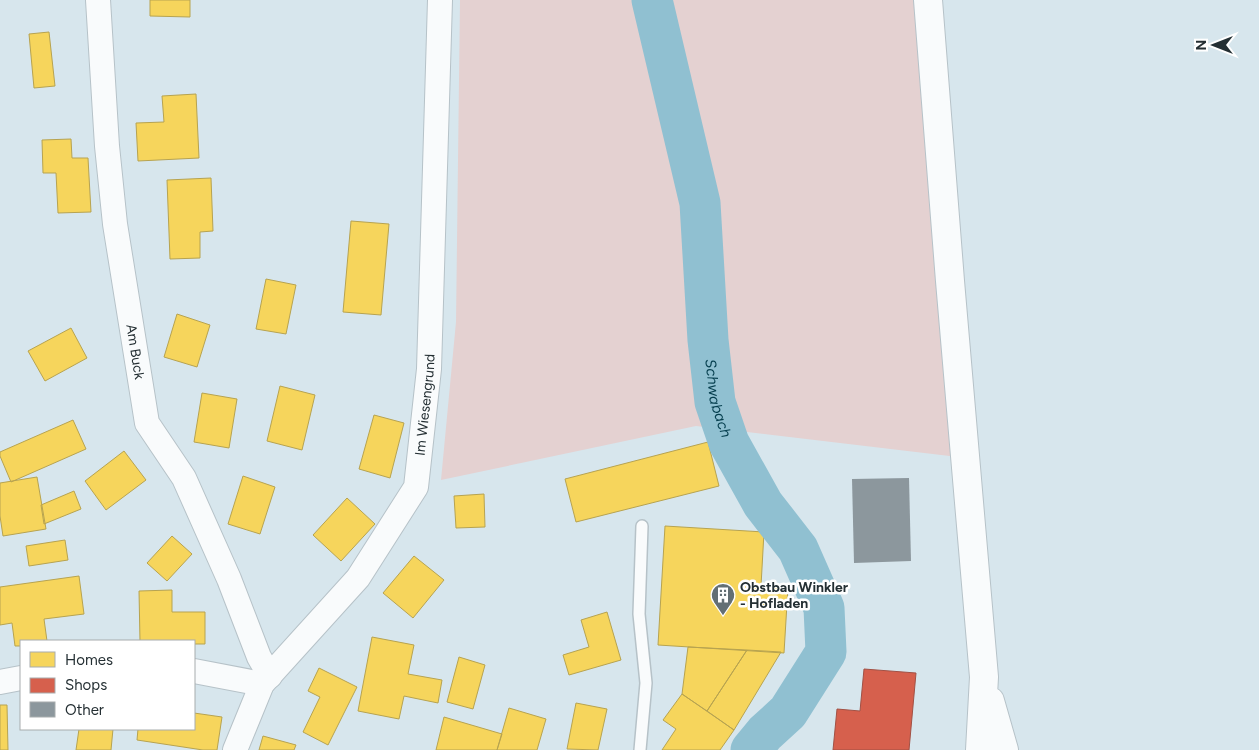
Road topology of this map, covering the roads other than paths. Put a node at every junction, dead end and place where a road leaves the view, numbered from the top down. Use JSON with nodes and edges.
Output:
{"nodes":[{"id":1,"x":98,"y":0,"type":"edge"},
{"id":2,"x":440,"y":0,"type":"edge"},
{"id":3,"x":928,"y":0,"type":"edge"},
{"id":4,"x":642,"y":526,"type":"dead end"},
{"id":5,"x":195,"y":671,"type":"edge"},
{"id":6,"x":20,"y":678,"type":"edge"},
{"id":7,"x":984,"y":678,"type":"junction"},
{"id":8,"x":266,"y":680,"type":"junction"},
{"id":9,"x":0,"y":682,"type":"edge"},
{"id":10,"x":235,"y":750,"type":"edge"},
{"id":11,"x":640,"y":750,"type":"edge"},
{"id":12,"x":980,"y":750,"type":"edge"},
{"id":13,"x":1004,"y":750,"type":"edge"}],
"edges":[{"from":1,"to":8,"type":"street","name":"Am Buck"},
{"from":2,"to":8,"type":"street","name":"Im Wiesengrund"},
{"from":3,"to":7,"type":"main road"},
{"from":4,"to":11,"type":"lane"},
{"from":5,"to":8,"type":"street"},
{"from":6,"to":9,"type":"street"},
{"from":7,"to":12,"type":"main road"},
{"from":7,"to":13,"type":"main road"},
{"from":8,"to":10,"type":"street","name":"Im Wiesengrund"}]}
